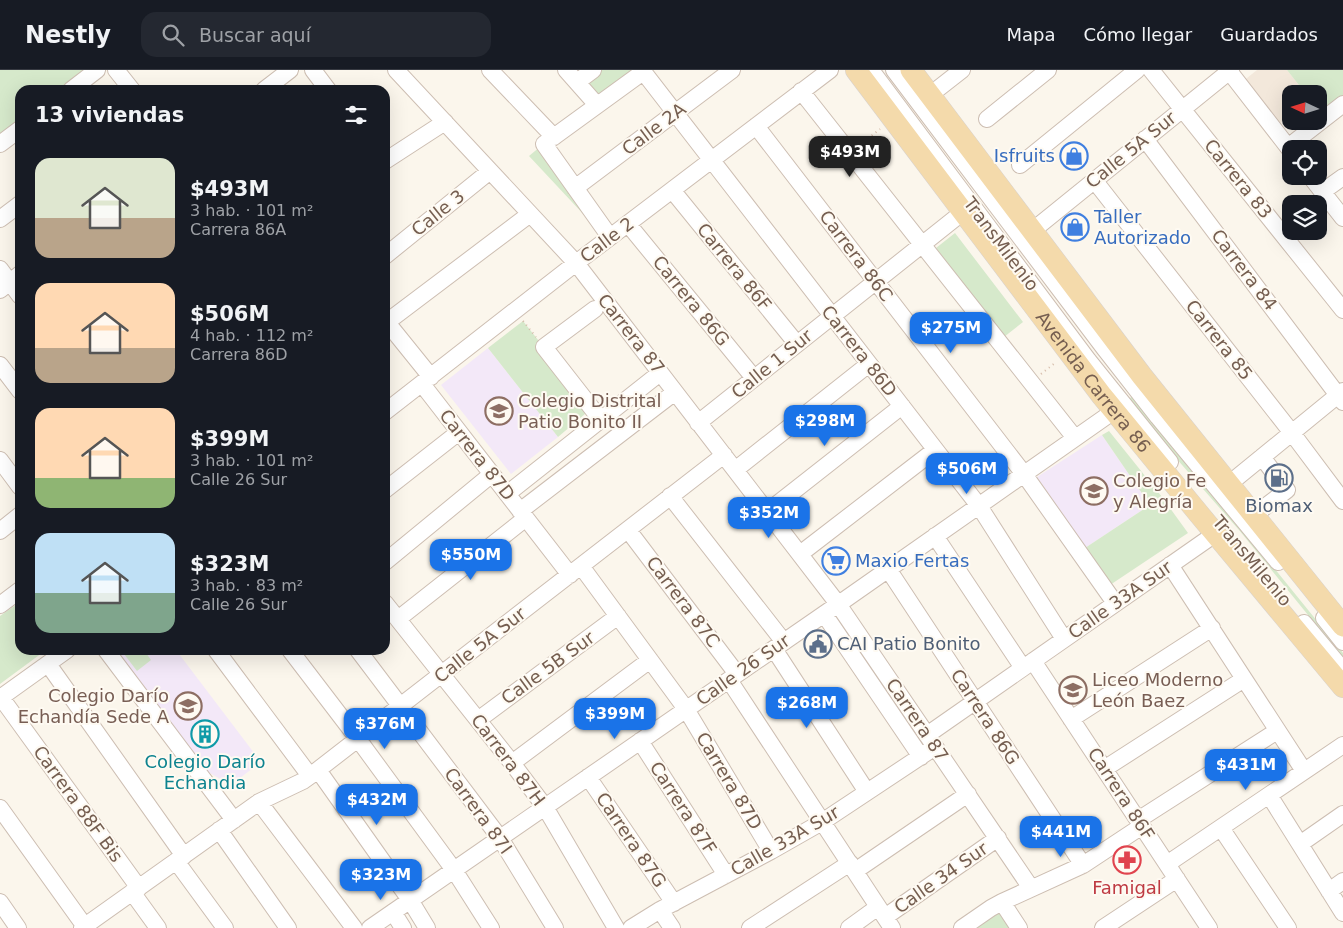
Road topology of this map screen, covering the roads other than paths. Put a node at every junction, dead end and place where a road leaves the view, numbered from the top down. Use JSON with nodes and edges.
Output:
{"nodes":[{"id":1,"x":97,"y":70,"type":"edge"},
{"id":2,"x":116,"y":70,"type":"edge"},
{"id":3,"x":290,"y":70,"type":"edge"},
{"id":4,"x":313,"y":70,"type":"edge"},
{"id":5,"x":396,"y":70,"type":"edge"},
{"id":6,"x":490,"y":70,"type":"edge"},
{"id":7,"x":593,"y":70,"type":"edge"},
{"id":8,"x":732,"y":70,"type":"edge"},
{"id":9,"x":830,"y":70,"type":"edge"},
{"id":10,"x":856,"y":70,"type":"edge"},
{"id":11,"x":871,"y":70,"type":"edge"},
{"id":12,"x":894,"y":70,"type":"edge"},
{"id":13,"x":911,"y":70,"type":"edge"},
{"id":14,"x":962,"y":70,"type":"edge"},
{"id":15,"x":1048,"y":70,"type":"edge"},
{"id":16,"x":1137,"y":70,"type":"edge"},
{"id":17,"x":1151,"y":70,"type":"edge"},
{"id":18,"x":642,"y":71,"type":"edge"},
{"id":19,"x":1230,"y":71,"type":"edge"},
{"id":20,"x":571,"y":76,"type":"edge"},
{"id":21,"x":711,"y":76,"type":"edge"},
{"id":22,"x":77,"y":85,"type":"edge"},
{"id":23,"x":128,"y":85,"type":"edge"},
{"id":24,"x":270,"y":85,"type":"edge"},
{"id":25,"x":324,"y":85,"type":"edge"},
{"id":26,"x":801,"y":92,"type":"junction"},
{"id":27,"x":930,"y":95,"type":"junction"},
{"id":28,"x":1343,"y":104,"type":"edge"},
{"id":29,"x":597,"y":105,"type":"junction"},
{"id":30,"x":1182,"y":109,"type":"junction"},
{"id":31,"x":675,"y":113,"type":"junction"},
{"id":32,"x":986,"y":119,"type":"dead end"},
{"id":33,"x":445,"y":122,"type":"junction"},
{"id":34,"x":756,"y":126,"type":"junction"},
{"id":35,"x":15,"y":133,"type":"edge"},
{"id":36,"x":1146,"y":139,"type":"junction"},
{"id":37,"x":549,"y":140,"type":"junction"},
{"id":38,"x":1283,"y":140,"type":"edge"},
{"id":39,"x":1301,"y":140,"type":"edge"},
{"id":40,"x":0,"y":144,"type":"edge"},
{"id":41,"x":390,"y":157,"type":"edge"},
{"id":42,"x":712,"y":160,"type":"junction"},
{"id":43,"x":1020,"y":165,"type":"dead end"},
{"id":44,"x":490,"y":171,"type":"junction"},
{"id":45,"x":1343,"y":177,"type":"edge"},
{"id":46,"x":1094,"y":180,"type":"junction"},
{"id":47,"x":1317,"y":185,"type":"edge"},
{"id":48,"x":576,"y":188,"type":"junction"},
{"id":49,"x":672,"y":190,"type":"junction"},
{"id":50,"x":1322,"y":192,"type":"junction"},
{"id":51,"x":15,"y":208,"type":"edge"},
{"id":52,"x":963,"y":212,"type":"junction"},
{"id":53,"x":530,"y":214,"type":"junction"},
{"id":54,"x":1343,"y":218,"type":"edge"},
{"id":55,"x":0,"y":219,"type":"edge"},
{"id":56,"x":628,"y":224,"type":"junction"},
{"id":57,"x":1032,"y":231,"type":"junction"},
{"id":58,"x":610,"y":237,"type":"junction"},
{"id":59,"x":922,"y":244,"type":"junction"},
{"id":60,"x":390,"y":252,"type":"edge"},
{"id":61,"x":576,"y":263,"type":"junction"},
{"id":62,"x":7,"y":279,"type":"edge"},
{"id":63,"x":876,"y":281,"type":"junction"},
{"id":64,"x":15,"y":289,"type":"edge"},
{"id":65,"x":595,"y":309,"type":"dead end"},
{"id":66,"x":1343,"y":310,"type":"edge"},
{"id":67,"x":832,"y":316,"type":"junction"},
{"id":68,"x":390,"y":318,"type":"edge"},
{"id":69,"x":390,"y":327,"type":"edge"},
{"id":70,"x":797,"y":344,"type":"junction"},
{"id":71,"x":0,"y":364,"type":"edge"},
{"id":72,"x":869,"y":364,"type":"junction"},
{"id":73,"x":660,"y":373,"type":"junction"},
{"id":74,"x":754,"y":378,"type":"junction"},
{"id":75,"x":426,"y":380,"type":"junction"},
{"id":76,"x":15,"y":384,"type":"edge"},
{"id":77,"x":675,"y":392,"type":"junction"},
{"id":78,"x":1341,"y":396,"type":"edge"},
{"id":79,"x":902,"y":406,"type":"junction"},
{"id":80,"x":390,"y":408,"type":"edge"},
{"id":81,"x":1114,"y":411,"type":"junction"},
{"id":82,"x":601,"y":420,"type":"junction"},
{"id":83,"x":698,"y":423,"type":"junction"},
{"id":84,"x":459,"y":432,"type":"junction"},
{"id":85,"x":1292,"y":433,"type":"junction"},
{"id":86,"x":1075,"y":438,"type":"junction"},
{"id":87,"x":936,"y":450,"type":"junction"},
{"id":88,"x":724,"y":455,"type":"junction"},
{"id":89,"x":1262,"y":457,"type":"junction"},
{"id":90,"x":0,"y":460,"type":"edge"},
{"id":91,"x":735,"y":470,"type":"junction"},
{"id":92,"x":492,"y":474,"type":"junction"},
{"id":93,"x":1024,"y":474,"type":"junction"},
{"id":94,"x":15,"y":480,"type":"edge"},
{"id":95,"x":1228,"y":484,"type":"junction"},
{"id":96,"x":390,"y":486,"type":"edge"},
{"id":97,"x":507,"y":494,"type":"junction"},
{"id":98,"x":670,"y":496,"type":"junction"},
{"id":99,"x":1343,"y":501,"type":"edge"},
{"id":100,"x":979,"y":506,"type":"junction"},
{"id":101,"x":767,"y":512,"type":"junction"},
{"id":102,"x":523,"y":515,"type":"junction"},
{"id":103,"x":1254,"y":516,"type":"junction"},
{"id":104,"x":15,"y":519,"type":"edge"},
{"id":105,"x":0,"y":530,"type":"edge"},
{"id":106,"x":628,"y":530,"type":"junction"},
{"id":107,"x":1215,"y":534,"type":"junction"},
{"id":108,"x":935,"y":536,"type":"junction"},
{"id":109,"x":800,"y":554,"type":"junction"},
{"id":110,"x":390,"y":558,"type":"edge"},
{"id":111,"x":1170,"y":565,"type":"junction"},
{"id":112,"x":888,"y":569,"type":"junction"},
{"id":113,"x":576,"y":570,"type":"junction"},
{"id":114,"x":15,"y":594,"type":"edge"},
{"id":115,"x":1115,"y":603,"type":"junction"},
{"id":116,"x":838,"y":604,"type":"junction"},
{"id":117,"x":0,"y":605,"type":"edge"},
{"id":118,"x":390,"y":609,"type":"edge"},
{"id":119,"x":824,"y":614,"type":"junction"},
{"id":120,"x":618,"y":616,"type":"junction"},
{"id":121,"x":398,"y":619,"type":"junction"},
{"id":122,"x":1343,"y":626,"type":"edge"},
{"id":123,"x":1212,"y":628,"type":"junction"},
{"id":124,"x":1064,"y":639,"type":"junction"},
{"id":125,"x":1343,"y":642,"type":"edge"},
{"id":126,"x":779,"y":645,"type":"junction"},
{"id":127,"x":60,"y":655,"type":"edge"},
{"id":128,"x":110,"y":655,"type":"edge"},
{"id":129,"x":220,"y":655,"type":"edge"},
{"id":130,"x":294,"y":655,"type":"edge"},
{"id":131,"x":362,"y":655,"type":"edge"},
{"id":132,"x":650,"y":660,"type":"junction"},
{"id":133,"x":48,"y":664,"type":"junction"},
{"id":134,"x":1028,"y":664,"type":"junction"},
{"id":135,"x":1343,"y":670,"type":"edge"},
{"id":136,"x":442,"y":674,"type":"junction"},
{"id":137,"x":733,"y":677,"type":"junction"},
{"id":138,"x":1244,"y":679,"type":"junction"},
{"id":139,"x":1343,"y":687,"type":"edge"},
{"id":140,"x":0,"y":697,"type":"edge"},
{"id":141,"x":975,"y":702,"type":"junction"},
{"id":142,"x":401,"y":706,"type":"junction"},
{"id":143,"x":686,"y":710,"type":"junction"},
{"id":144,"x":1072,"y":719,"type":"junction"},
{"id":145,"x":478,"y":720,"type":"junction"},
{"id":146,"x":1277,"y":731,"type":"junction"},
{"id":147,"x":358,"y":739,"type":"junction"},
{"id":148,"x":640,"y":741,"type":"junction"},
{"id":149,"x":931,"y":741,"type":"junction"},
{"id":150,"x":1343,"y":745,"type":"edge"},
{"id":151,"x":921,"y":757,"type":"junction"},
{"id":152,"x":512,"y":763,"type":"junction"},
{"id":153,"x":1104,"y":769,"type":"junction"},
{"id":154,"x":1304,"y":771,"type":"junction"},
{"id":155,"x":314,"y":773,"type":"junction"},
{"id":156,"x":588,"y":777,"type":"junction"},
{"id":157,"x":867,"y":792,"type":"junction"},
{"id":158,"x":968,"y":794,"type":"junction"},
{"id":159,"x":1269,"y":795,"type":"junction"},
{"id":160,"x":259,"y":802,"type":"junction"},
{"id":161,"x":545,"y":807,"type":"junction"},
{"id":162,"x":0,"y":808,"type":"edge"},
{"id":163,"x":1343,"y":814,"type":"edge"},
{"id":164,"x":234,"y":820,"type":"junction"},
{"id":165,"x":822,"y":822,"type":"junction"},
{"id":166,"x":1140,"y":823,"type":"junction"},
{"id":167,"x":1220,"y":828,"type":"junction"},
{"id":168,"x":220,"y":830,"type":"junction"},
{"id":169,"x":500,"y":838,"type":"junction"},
{"id":170,"x":998,"y":838,"type":"junction"},
{"id":171,"x":1300,"y":844,"type":"junction"},
{"id":172,"x":771,"y":851,"type":"junction"},
{"id":173,"x":180,"y":858,"type":"junction"},
{"id":174,"x":1167,"y":864,"type":"junction"},
{"id":175,"x":1083,"y":865,"type":"junction"},
{"id":176,"x":852,"y":867,"type":"junction"},
{"id":177,"x":454,"y":870,"type":"junction"},
{"id":178,"x":726,"y":875,"type":"junction"},
{"id":179,"x":1177,"y":879,"type":"junction"},
{"id":180,"x":1343,"y":881,"type":"edge"},
{"id":181,"x":1031,"y":888,"type":"junction"},
{"id":182,"x":136,"y":890,"type":"junction"},
{"id":183,"x":1329,"y":890,"type":"junction"},
{"id":184,"x":410,"y":900,"type":"junction"},
{"id":185,"x":0,"y":902,"type":"edge"},
{"id":186,"x":1002,"y":902,"type":"junction"},
{"id":187,"x":667,"y":906,"type":"junction"},
{"id":188,"x":393,"y":912,"type":"junction"},
{"id":189,"x":1343,"y":913,"type":"edge"},
{"id":190,"x":885,"y":917,"type":"edge"},
{"id":191,"x":1203,"y":926,"type":"edge"},
{"id":192,"x":85,"y":927,"type":"edge"},
{"id":193,"x":18,"y":928,"type":"edge"},
{"id":194,"x":158,"y":928,"type":"edge"},
{"id":195,"x":225,"y":928,"type":"edge"},
{"id":196,"x":288,"y":928,"type":"edge"},
{"id":197,"x":354,"y":928,"type":"edge"},
{"id":198,"x":370,"y":928,"type":"edge"},
{"id":199,"x":403,"y":928,"type":"edge"},
{"id":200,"x":427,"y":928,"type":"edge"},
{"id":201,"x":491,"y":928,"type":"edge"},
{"id":202,"x":555,"y":928,"type":"edge"},
{"id":203,"x":616,"y":928,"type":"edge"},
{"id":204,"x":631,"y":928,"type":"edge"},
{"id":205,"x":672,"y":928,"type":"edge"},
{"id":206,"x":750,"y":928,"type":"edge"},
{"id":207,"x":849,"y":928,"type":"edge"},
{"id":208,"x":962,"y":928,"type":"edge"},
{"id":209,"x":1019,"y":928,"type":"edge"},
{"id":210,"x":1103,"y":928,"type":"edge"},
{"id":211,"x":1288,"y":928,"type":"edge"}],
"edges":[{"from":1,"to":22,"type":"street"},
{"from":2,"to":23,"type":"street"},
{"from":3,"to":24,"type":"street"},
{"from":4,"to":25,"type":"street"},
{"from":5,"to":33,"type":"street","name":"Carrera 87"},
{"from":6,"to":37,"type":"street"},
{"from":7,"to":20,"type":"street"},
{"from":8,"to":21,"type":"street","name":"Calle 2A"},
{"from":9,"to":26,"type":"street","name":"Calle 2"},
{"from":10,"to":52,"type":"main road","name":"Avenida Carrera 86"},
{"from":11,"to":135,"type":"street","name":"TransMilenio"},
{"from":12,"to":125,"type":"street","name":"TransMilenio"},
{"from":13,"to":27,"type":"main road"},
{"from":14,"to":27,"type":"street"},
{"from":15,"to":32,"type":"street"},
{"from":16,"to":43,"type":"street"},
{"from":17,"to":30,"type":"street","name":"Carrera 83"},
{"from":18,"to":29,"type":"street"},
{"from":18,"to":31,"type":"street","name":"Carrera 86D"},
{"from":19,"to":30,"type":"street","name":"Calle 5A Sur"},
{"from":19,"to":38,"type":"street"},
{"from":20,"to":29,"type":"street"},
{"from":21,"to":31,"type":"street","name":"Calle 2A"},
{"from":26,"to":34,"type":"street","name":"Calle 2"},
{"from":26,"to":59,"type":"street"},
{"from":27,"to":57,"type":"main road"},
{"from":28,"to":39,"type":"street"},
{"from":29,"to":37,"type":"street"},
{"from":30,"to":36,"type":"street","name":"Calle 5A Sur"},
{"from":30,"to":66,"type":"street","name":"Carrera 83"},
{"from":31,"to":42,"type":"street","name":"Carrera 86D"},
{"from":31,"to":48,"type":"street","name":"Calle 2A"},
{"from":33,"to":41,"type":"street"},
{"from":33,"to":44,"type":"street","name":"Carrera 87"},
{"from":34,"to":42,"type":"street","name":"Calle 2"},
{"from":34,"to":63,"type":"street","name":"Carrera 86C"},
{"from":35,"to":40,"type":"street"},
{"from":36,"to":46,"type":"street","name":"Calle 5A Sur"},
{"from":36,"to":78,"type":"street","name":"Carrera 84"},
{"from":37,"to":48,"type":"street"},
{"from":42,"to":49,"type":"street","name":"Calle 2"},
{"from":42,"to":67,"type":"street","name":"Carrera 86D"},
{"from":44,"to":53,"type":"street","name":"Carrera 87"},
{"from":44,"to":60,"type":"street","name":"Calle 3"},
{"from":45,"to":50,"type":"street"},
{"from":46,"to":57,"type":"street","name":"Calle 5A Sur"},
{"from":46,"to":85,"type":"street","name":"Carrera 85"},
{"from":47,"to":50,"type":"street"},
{"from":48,"to":58,"type":"street"},
{"from":49,"to":56,"type":"street","name":"Calle 2"},
{"from":49,"to":70,"type":"street","name":"Carrera 86F"},
{"from":50,"to":54,"type":"street"},
{"from":51,"to":55,"type":"street"},
{"from":52,"to":59,"type":"street","name":"Calle 1 Sur"},
{"from":52,"to":81,"type":"main road","name":"Avenida Carrera 86"},
{"from":53,"to":61,"type":"street","name":"Carrera 87"},
{"from":53,"to":68,"type":"street"},
{"from":56,"to":58,"type":"street","name":"Calle 2"},
{"from":56,"to":74,"type":"street","name":"Carrera 86G"},
{"from":57,"to":95,"type":"main road"},
{"from":58,"to":61,"type":"street","name":"Calle 2"},
{"from":59,"to":63,"type":"street","name":"Calle 1 Sur"},
{"from":59,"to":86,"type":"street"},
{"from":61,"to":73,"type":"street","name":"Carrera 87"},
{"from":61,"to":75,"type":"street","name":"Calle 2"},
{"from":62,"to":64,"type":"street"},
{"from":63,"to":67,"type":"street","name":"Calle 1 Sur"},
{"from":63,"to":93,"type":"street","name":"Carrera 86C"},
{"from":65,"to":82,"type":"street"},
{"from":67,"to":70,"type":"street","name":"Calle 1 Sur"},
{"from":67,"to":72,"type":"street","name":"Carrera 86D"},
{"from":69,"to":75,"type":"street","name":"Carrera 87D"},
{"from":70,"to":74,"type":"street","name":"Calle 1 Sur"},
{"from":71,"to":76,"type":"street"},
{"from":72,"to":79,"type":"street","name":"Carrera 86D"},
{"from":72,"to":91,"type":"street"},
{"from":73,"to":77,"type":"street","name":"Carrera 87"},
{"from":73,"to":82,"type":"street"},
{"from":74,"to":83,"type":"street","name":"Calle 1 Sur"},
{"from":75,"to":80,"type":"street","name":"Calle 2"},
{"from":75,"to":84,"type":"street","name":"Carrera 87D"},
{"from":77,"to":83,"type":"street","name":"Carrera 87"},
{"from":77,"to":102,"type":"street"},
{"from":78,"to":85,"type":"street"},
{"from":79,"to":87,"type":"street","name":"Carrera 86D"},
{"from":79,"to":101,"type":"street"},
{"from":81,"to":86,"type":"street","name":"Calle 26 Sur"},
{"from":81,"to":107,"type":"main road","name":"Avenida Carrera 86"},
{"from":82,"to":97,"type":"street"},
{"from":83,"to":88,"type":"street","name":"Carrera 87"},
{"from":84,"to":92,"type":"street","name":"Carrera 87D"},
{"from":84,"to":96,"type":"street"},
{"from":85,"to":89,"type":"street"},
{"from":85,"to":99,"type":"street","name":"Carrera 85"},
{"from":86,"to":93,"type":"street","name":"Calle 26 Sur"},
{"from":87,"to":100,"type":"street","name":"Carrera 86D"},
{"from":87,"to":109,"type":"street"},
{"from":88,"to":91,"type":"street","name":"Carrera 87"},
{"from":88,"to":98,"type":"street","name":"Calle 5A Sur"},
{"from":89,"to":95,"type":"street"},
{"from":89,"to":103,"type":"street"},
{"from":90,"to":94,"type":"street"},
{"from":91,"to":101,"type":"street","name":"Carrera 87"},
{"from":92,"to":97,"type":"street","name":"Carrera 87D"},
{"from":92,"to":110,"type":"street"},
{"from":93,"to":100,"type":"street","name":"Calle 26 Sur"},
{"from":93,"to":115,"type":"street","name":"Carrera 86C"},
{"from":95,"to":103,"type":"main road"},
{"from":97,"to":102,"type":"street","name":"Carrera 87D"},
{"from":98,"to":106,"type":"street","name":"Calle 5A Sur"},
{"from":98,"to":126,"type":"street"},
{"from":100,"to":108,"type":"street","name":"Calle 26 Sur"},
{"from":100,"to":124,"type":"street","name":"Carrera 86D"},
{"from":101,"to":109,"type":"street","name":"Carrera 87"},
{"from":102,"to":113,"type":"street","name":"Carrera 87D"},
{"from":102,"to":121,"type":"street"},
{"from":103,"to":122,"type":"main road"},
{"from":104,"to":105,"type":"street"},
{"from":106,"to":113,"type":"street","name":"Calle 5A Sur"},
{"from":106,"to":137,"type":"street","name":"Carrera 87C"},
{"from":107,"to":111,"type":"street","name":"Calle 33A Sur"},
{"from":107,"to":139,"type":"main road","name":"Avenida Carrera 86"},
{"from":108,"to":112,"type":"street","name":"Calle 26 Sur"},
{"from":108,"to":134,"type":"street","name":"Carrera 86F"},
{"from":109,"to":116,"type":"street","name":"Carrera 87"},
{"from":111,"to":115,"type":"street","name":"Calle 33A Sur"},
{"from":111,"to":123,"type":"street"},
{"from":112,"to":116,"type":"street","name":"Calle 26 Sur"},
{"from":112,"to":141,"type":"street","name":"Carrera 86G"},
{"from":113,"to":120,"type":"street","name":"Carrera 87D"},
{"from":113,"to":136,"type":"street","name":"Calle 5A Sur"},
{"from":114,"to":117,"type":"street"},
{"from":115,"to":124,"type":"street","name":"Calle 33A Sur"},
{"from":116,"to":119,"type":"street","name":"Calle 26 Sur"},
{"from":116,"to":149,"type":"street","name":"Carrera 87"},
{"from":118,"to":121,"type":"street","name":"Carrera 87H"},
{"from":119,"to":126,"type":"street","name":"Calle 26 Sur"},
{"from":119,"to":151,"type":"street"},
{"from":120,"to":132,"type":"street","name":"Carrera 87D"},
{"from":120,"to":145,"type":"street","name":"Calle 5B Sur"},
{"from":121,"to":136,"type":"street","name":"Carrera 87H"},
{"from":123,"to":138,"type":"street"},
{"from":123,"to":144,"type":"street"},
{"from":124,"to":134,"type":"street","name":"Calle 33A Sur"},
{"from":126,"to":137,"type":"street","name":"Calle 26 Sur"},
{"from":126,"to":157,"type":"street"},
{"from":127,"to":133,"type":"street"},
{"from":128,"to":164,"type":"street"},
{"from":129,"to":155,"type":"street"},
{"from":130,"to":147,"type":"street"},
{"from":131,"to":142,"type":"street","name":"Carrera 87I"},
{"from":132,"to":143,"type":"street","name":"Carrera 87D"},
{"from":132,"to":152,"type":"street"},
{"from":133,"to":140,"type":"street"},
{"from":133,"to":173,"type":"street"},
{"from":134,"to":141,"type":"street","name":"Calle 33A Sur"},
{"from":134,"to":144,"type":"street","name":"Carrera 86F"},
{"from":136,"to":142,"type":"street","name":"Calle 5A Sur"},
{"from":136,"to":145,"type":"street","name":"Carrera 87H"},
{"from":137,"to":143,"type":"street","name":"Calle 26 Sur"},
{"from":137,"to":165,"type":"street","name":"Carrera 87C"},
{"from":138,"to":146,"type":"street"},
{"from":138,"to":153,"type":"street"},
{"from":140,"to":182,"type":"street","name":"Carrera 88F Bis"},
{"from":141,"to":149,"type":"street","name":"Calle 33A Sur"},
{"from":141,"to":175,"type":"street","name":"Carrera 86G"},
{"from":142,"to":147,"type":"street","name":"Calle 5A Sur"},
{"from":142,"to":169,"type":"street","name":"Carrera 87I"},
{"from":143,"to":148,"type":"street","name":"Calle 26 Sur"},
{"from":143,"to":172,"type":"street","name":"Carrera 87D"},
{"from":144,"to":153,"type":"street","name":"Carrera 86F"},
{"from":145,"to":152,"type":"street","name":"Carrera 87H"},
{"from":146,"to":154,"type":"street"},
{"from":146,"to":166,"type":"street"},
{"from":147,"to":155,"type":"street","name":"Calle 5A Sur"},
{"from":147,"to":177,"type":"street"},
{"from":148,"to":156,"type":"street","name":"Calle 26 Sur"},
{"from":148,"to":178,"type":"street","name":"Carrera 87F"},
{"from":149,"to":151,"type":"street","name":"Calle 33A Sur"},
{"from":149,"to":158,"type":"street","name":"Carrera 87"},
{"from":150,"to":154,"type":"street"},
{"from":151,"to":157,"type":"street","name":"Calle 33A Sur"},
{"from":152,"to":161,"type":"street","name":"Carrera 87H"},
{"from":153,"to":166,"type":"street","name":"Carrera 86F"},
{"from":154,"to":159,"type":"street"},
{"from":155,"to":160,"type":"street","name":"Calle 5A Sur"},
{"from":155,"to":184,"type":"street"},
{"from":156,"to":161,"type":"street","name":"Calle 26 Sur"},
{"from":156,"to":187,"type":"street","name":"Carrera 87G"},
{"from":157,"to":165,"type":"street","name":"Calle 33A Sur"},
{"from":158,"to":170,"type":"street","name":"Carrera 87"},
{"from":158,"to":176,"type":"street"},
{"from":159,"to":167,"type":"street"},
{"from":159,"to":171,"type":"street"},
{"from":160,"to":164,"type":"street","name":"Calle 5A Sur"},
{"from":160,"to":197,"type":"street"},
{"from":161,"to":169,"type":"street","name":"Calle 26 Sur"},
{"from":161,"to":203,"type":"street","name":"Carrera 87H"},
{"from":162,"to":192,"type":"street"},
{"from":163,"to":171,"type":"street"},
{"from":164,"to":168,"type":"street","name":"Calle 5A Sur"},
{"from":165,"to":172,"type":"street","name":"Calle 33A Sur"},
{"from":165,"to":176,"type":"street","name":"Carrera 87C"},
{"from":166,"to":174,"type":"street","name":"Carrera 86F"},
{"from":166,"to":175,"type":"street"},
{"from":167,"to":174,"type":"street"},
{"from":167,"to":211,"type":"street"},
{"from":168,"to":173,"type":"street","name":"Calle 5A Sur"},
{"from":168,"to":196,"type":"street"},
{"from":169,"to":177,"type":"street","name":"Calle 26 Sur"},
{"from":169,"to":202,"type":"street","name":"Carrera 87I"},
{"from":170,"to":181,"type":"street","name":"Carrera 87"},
{"from":170,"to":190,"type":"street","name":"Calle 34 Sur"},
{"from":171,"to":183,"type":"street"},
{"from":172,"to":178,"type":"street","name":"Calle 33A Sur"},
{"from":173,"to":182,"type":"street","name":"Calle 5A Sur"},
{"from":173,"to":195,"type":"street"},
{"from":174,"to":179,"type":"street","name":"Carrera 86F"},
{"from":175,"to":181,"type":"street"},
{"from":176,"to":190,"type":"street","name":"Carrera 87C"},
{"from":176,"to":206,"type":"street"},
{"from":177,"to":184,"type":"street","name":"Calle 26 Sur"},
{"from":177,"to":201,"type":"street"},
{"from":178,"to":187,"type":"street","name":"Calle 33A Sur"},
{"from":179,"to":191,"type":"street","name":"Carrera 86F"},
{"from":179,"to":210,"type":"street"},
{"from":180,"to":183,"type":"street"},
{"from":181,"to":186,"type":"street"},
{"from":182,"to":192,"type":"street","name":"Calle 5A Sur"},
{"from":182,"to":194,"type":"street","name":"Carrera 88F Bis"},
{"from":183,"to":189,"type":"street"},
{"from":184,"to":188,"type":"street","name":"Calle 26 Sur"},
{"from":184,"to":200,"type":"street"},
{"from":185,"to":193,"type":"street"},
{"from":186,"to":208,"type":"street"},
{"from":186,"to":209,"type":"street"},
{"from":187,"to":204,"type":"street","name":"Calle 33A Sur"},
{"from":187,"to":205,"type":"street","name":"Carrera 87G"},
{"from":188,"to":198,"type":"street","name":"Calle 26 Sur"},
{"from":188,"to":199,"type":"street"},
{"from":190,"to":207,"type":"street","name":"Calle 34 Sur"}]}
